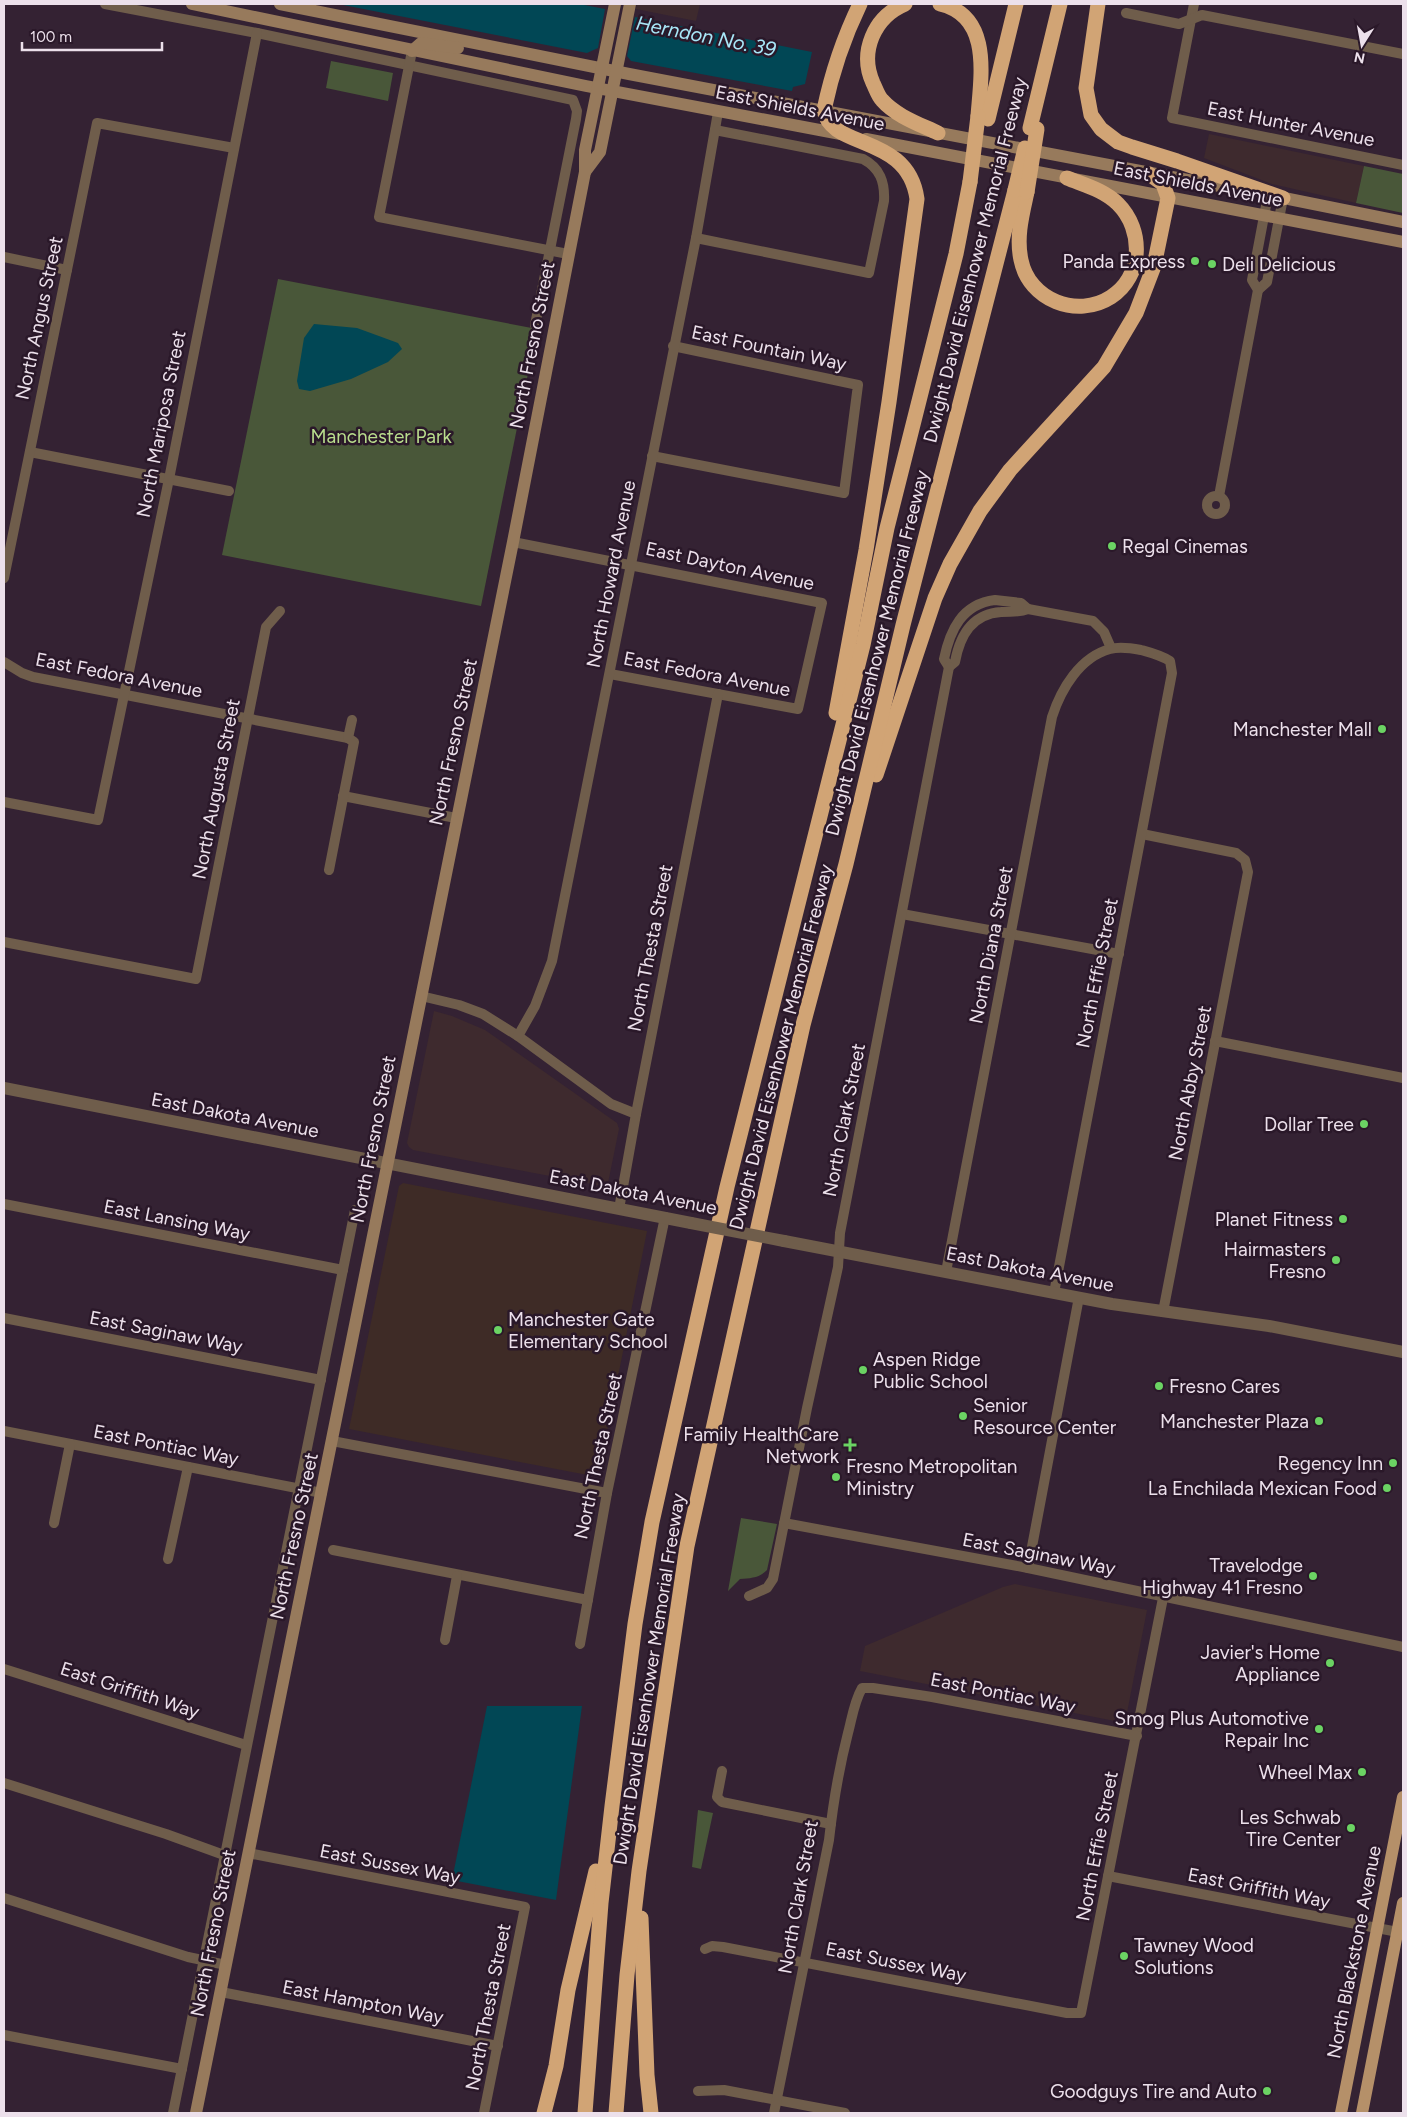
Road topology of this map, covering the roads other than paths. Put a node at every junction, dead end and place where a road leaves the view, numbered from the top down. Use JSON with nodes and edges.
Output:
{"nodes":[{"id":1,"x":105,"y":4,"type":"edge"},
{"id":2,"x":192,"y":4,"type":"edge"},
{"id":3,"x":280,"y":4,"type":"edge"},
{"id":4,"x":615,"y":4,"type":"edge"},
{"id":5,"x":630,"y":4,"type":"edge"},
{"id":6,"x":860,"y":4,"type":"edge"},
{"id":7,"x":906,"y":4,"type":"edge"},
{"id":8,"x":940,"y":4,"type":"edge"},
{"id":9,"x":1016,"y":4,"type":"edge"},
{"id":10,"x":1060,"y":4,"type":"edge"},
{"id":11,"x":1098,"y":4,"type":"edge"},
{"id":12,"x":1194,"y":4,"type":"edge"},
{"id":13,"x":1126,"y":13,"type":"dead end"},
{"id":14,"x":1190,"y":20,"type":"junction"},
{"id":15,"x":257,"y":33,"type":"junction"},
{"id":16,"x":510,"y":50,"type":"junction"},
{"id":17,"x":412,"y":51,"type":"junction"},
{"id":18,"x":1403,"y":54,"type":"edge"},
{"id":19,"x":409,"y":66,"type":"junction"},
{"id":20,"x":602,"y":68,"type":"junction"},
{"id":21,"x":616,"y":71,"type":"junction"},
{"id":22,"x":597,"y":88,"type":"junction"},
{"id":23,"x":612,"y":91,"type":"junction"},
{"id":24,"x":824,"y":110,"type":"junction"},
{"id":25,"x":718,"y":112,"type":"junction"},
{"id":26,"x":983,"y":118,"type":"junction"},
{"id":27,"x":715,"y":130,"type":"junction"},
{"id":28,"x":938,"y":133,"type":"junction"},
{"id":29,"x":844,"y":135,"type":"junction"},
{"id":30,"x":234,"y":148,"type":"junction"},
{"id":31,"x":1403,"y":165,"type":"edge"},
{"id":32,"x":585,"y":172,"type":"junction"},
{"id":33,"x":1149,"y":174,"type":"junction"},
{"id":34,"x":1067,"y":178,"type":"junction"},
{"id":35,"x":1021,"y":191,"type":"junction"},
{"id":36,"x":1276,"y":197,"type":"junction"},
{"id":37,"x":1168,"y":198,"type":"junction"},
{"id":38,"x":1265,"y":215,"type":"junction"},
{"id":39,"x":1279,"y":218,"type":"junction"},
{"id":40,"x":1403,"y":222,"type":"edge"},
{"id":41,"x":696,"y":238,"type":"junction"},
{"id":42,"x":1403,"y":242,"type":"edge"},
{"id":43,"x":549,"y":250,"type":"junction"},
{"id":44,"x":568,"y":254,"type":"junction"},
{"id":45,"x":4,"y":257,"type":"edge"},
{"id":46,"x":67,"y":270,"type":"junction"},
{"id":47,"x":1258,"y":290,"type":"junction"},
{"id":48,"x":535,"y":325,"type":"dead end"},
{"id":49,"x":674,"y":346,"type":"junction"},
{"id":50,"x":30,"y":452,"type":"junction"},
{"id":51,"x":652,"y":456,"type":"junction"},
{"id":52,"x":169,"y":479,"type":"junction"},
{"id":53,"x":230,"y":491,"type":"dead end"},
{"id":54,"x":1219,"y":496,"type":"dead end"},
{"id":55,"x":513,"y":542,"type":"junction"},
{"id":56,"x":631,"y":564,"type":"junction"},
{"id":57,"x":4,"y":578,"type":"edge"},
{"id":58,"x":1028,"y":609,"type":"junction"},
{"id":59,"x":280,"y":611,"type":"dead end"},
{"id":60,"x":1111,"y":648,"type":"junction"},
{"id":61,"x":4,"y":662,"type":"edge"},
{"id":62,"x":949,"y":667,"type":"junction"},
{"id":63,"x":610,"y":674,"type":"junction"},
{"id":64,"x":124,"y":694,"type":"junction"},
{"id":65,"x":718,"y":694,"type":"junction"},
{"id":66,"x":798,"y":709,"type":"joint"},
{"id":67,"x":247,"y":719,"type":"junction"},
{"id":68,"x":352,"y":720,"type":"dead end"},
{"id":69,"x":348,"y":738,"type":"junction"},
{"id":70,"x":343,"y":796,"type":"junction"},
{"id":71,"x":4,"y":802,"type":"edge"},
{"id":72,"x":456,"y":818,"type":"junction"},
{"id":73,"x":1142,"y":834,"type":"junction"},
{"id":74,"x":810,"y":850,"type":"junction"},
{"id":75,"x":846,"y":864,"type":"junction"},
{"id":76,"x":329,"y":870,"type":"dead end"},
{"id":77,"x":902,"y":914,"type":"junction"},
{"id":78,"x":1010,"y":934,"type":"junction"},
{"id":79,"x":4,"y":942,"type":"edge"},
{"id":80,"x":1119,"y":954,"type":"junction"},
{"id":81,"x":421,"y":996,"type":"junction"},
{"id":82,"x":518,"y":1036,"type":"junction"},
{"id":83,"x":1215,"y":1041,"type":"junction"},
{"id":84,"x":1403,"y":1078,"type":"edge"},
{"id":85,"x":4,"y":1088,"type":"edge"},
{"id":86,"x":636,"y":1114,"type":"junction"},
{"id":87,"x":387,"y":1164,"type":"junction"},
{"id":88,"x":4,"y":1204,"type":"edge"},
{"id":89,"x":619,"y":1209,"type":"junction"},
{"id":90,"x":355,"y":1210,"type":"dead end"},
{"id":91,"x":665,"y":1217,"type":"junction"},
{"id":92,"x":839,"y":1252,"type":"junction"},
{"id":93,"x":343,"y":1270,"type":"junction"},
{"id":94,"x":946,"y":1272,"type":"junction"},
{"id":95,"x":1054,"y":1292,"type":"junction"},
{"id":96,"x":1079,"y":1297,"type":"junction"},
{"id":97,"x":1163,"y":1312,"type":"junction"},
{"id":98,"x":4,"y":1318,"type":"edge"},
{"id":99,"x":1403,"y":1352,"type":"edge"},
{"id":100,"x":321,"y":1380,"type":"junction"},
{"id":101,"x":4,"y":1431,"type":"edge"},
{"id":102,"x":332,"y":1441,"type":"junction"},
{"id":103,"x":70,"y":1444,"type":"junction"},
{"id":104,"x":188,"y":1467,"type":"junction"},
{"id":105,"x":299,"y":1488,"type":"junction"},
{"id":106,"x":322,"y":1493,"type":"junction"},
{"id":107,"x":607,"y":1493,"type":"junction"},
{"id":108,"x":784,"y":1523,"type":"junction"},
{"id":109,"x":54,"y":1524,"type":"dead end"},
{"id":110,"x":333,"y":1550,"type":"dead end"},
{"id":111,"x":168,"y":1559,"type":"dead end"},
{"id":112,"x":1028,"y":1568,"type":"junction"},
{"id":113,"x":456,"y":1576,"type":"junction"},
{"id":114,"x":749,"y":1596,"type":"dead end"},
{"id":115,"x":1163,"y":1598,"type":"junction"},
{"id":116,"x":588,"y":1600,"type":"junction"},
{"id":117,"x":445,"y":1640,"type":"dead end"},
{"id":118,"x":580,"y":1644,"type":"dead end"},
{"id":119,"x":1403,"y":1647,"type":"edge"},
{"id":120,"x":4,"y":1669,"type":"edge"},
{"id":121,"x":862,"y":1688,"type":"joint"},
{"id":122,"x":1136,"y":1736,"type":"junction"},
{"id":123,"x":246,"y":1745,"type":"junction"},
{"id":124,"x":722,"y":1771,"type":"dead end"},
{"id":125,"x":4,"y":1783,"type":"edge"},
{"id":126,"x":1403,"y":1798,"type":"edge"},
{"id":127,"x":612,"y":1806,"type":"junction"},
{"id":128,"x":830,"y":1824,"type":"junction"},
{"id":129,"x":248,"y":1853,"type":"junction"},
{"id":130,"x":224,"y":1855,"type":"junction"},
{"id":131,"x":639,"y":1871,"type":"junction"},
{"id":132,"x":1108,"y":1876,"type":"junction"},
{"id":133,"x":4,"y":1898,"type":"edge"},
{"id":134,"x":1403,"y":1903,"type":"edge"},
{"id":135,"x":525,"y":1908,"type":"joint"},
{"id":136,"x":1377,"y":1929,"type":"junction"},
{"id":137,"x":1400,"y":1933,"type":"edge"},
{"id":138,"x":705,"y":1949,"type":"dead end"},
{"id":139,"x":202,"y":1960,"type":"junction"},
{"id":140,"x":804,"y":1962,"type":"junction"},
{"id":141,"x":226,"y":1965,"type":"junction"},
{"id":142,"x":221,"y":1992,"type":"junction"},
{"id":143,"x":1081,"y":2014,"type":"joint"},
{"id":144,"x":4,"y":2034,"type":"edge"},
{"id":145,"x":498,"y":2046,"type":"junction"},
{"id":146,"x":182,"y":2069,"type":"junction"},
{"id":147,"x":698,"y":2091,"type":"dead end"},
{"id":148,"x":777,"y":2100,"type":"junction"},
{"id":149,"x":173,"y":2113,"type":"edge"},
{"id":150,"x":196,"y":2113,"type":"edge"},
{"id":151,"x":484,"y":2113,"type":"edge"},
{"id":152,"x":544,"y":2113,"type":"edge"},
{"id":153,"x":585,"y":2113,"type":"edge"},
{"id":154,"x":616,"y":2113,"type":"edge"},
{"id":155,"x":651,"y":2113,"type":"edge"},
{"id":156,"x":774,"y":2113,"type":"edge"},
{"id":157,"x":845,"y":2113,"type":"edge"},
{"id":158,"x":1341,"y":2113,"type":"edge"},
{"id":159,"x":1362,"y":2113,"type":"edge"}],
"edges":[{"from":1,"to":15,"type":"street"},
{"from":2,"to":17,"type":"main road","name":"East Shields Avenue"},
{"from":3,"to":16,"type":"main road","name":"East Shields Avenue"},
{"from":4,"to":20,"type":"main road","name":"North Fresno Street"},
{"from":5,"to":21,"type":"main road","name":"North Fresno Street"},
{"from":6,"to":24,"type":"highway"},
{"from":7,"to":28,"type":"highway"},
{"from":8,"to":26,"type":"highway"},
{"from":9,"to":26,"type":"highway","name":"Dwight David Eisenhower Memorial Freeway"},
{"from":10,"to":35,"type":"highway","bridge":true},
{"from":11,"to":36,"type":"highway"},
{"from":12,"to":14,"type":"street"},
{"from":13,"to":14,"type":"street"},
{"from":14,"to":18,"type":"street"},
{"from":14,"to":31,"type":"street","name":"East Hunter Avenue"},
{"from":15,"to":19,"type":"street"},
{"from":15,"to":30,"type":"street","name":"North Mariposa Street"},
{"from":16,"to":17,"type":"main road"},
{"from":16,"to":20,"type":"main road","name":"East Shields Avenue"},
{"from":17,"to":19,"type":"street"},
{"from":17,"to":22,"type":"main road","name":"East Shields Avenue"},
{"from":19,"to":43,"type":"street"},
{"from":19,"to":43,"type":"street"},
{"from":20,"to":21,"type":"main road","name":"East Shields Avenue"},
{"from":20,"to":22,"type":"main road","name":"North Fresno Street"},
{"from":21,"to":23,"type":"main road","name":"North Fresno Street"},
{"from":21,"to":24,"type":"main road","name":"East Shields Avenue"},
{"from":22,"to":23,"type":"main road","name":"East Shields Avenue"},
{"from":22,"to":32,"type":"main road","name":"North Fresno Street"},
{"from":23,"to":25,"type":"main road","name":"East Shields Avenue"},
{"from":23,"to":32,"type":"main road","name":"North Fresno Street"},
{"from":24,"to":28,"type":"main road","name":"East Shields Avenue"},
{"from":24,"to":29,"type":"highway"},
{"from":25,"to":27,"type":"street","name":"North Howard Avenue"},
{"from":25,"to":29,"type":"main road","name":"East Shields Avenue"},
{"from":26,"to":74,"type":"highway","name":"Dwight David Eisenhower Memorial Freeway","bridge":true},
{"from":27,"to":41,"type":"street","name":"North Howard Avenue"},
{"from":27,"to":41,"type":"street","name":"East Shields Avenue"},
{"from":28,"to":33,"type":"main road","name":"East Shields Avenue"},
{"from":29,"to":34,"type":"main road","name":"East Shields Avenue"},
{"from":29,"to":74,"type":"highway"},
{"from":30,"to":46,"type":"street","name":"North Angus Street"},
{"from":30,"to":52,"type":"street","name":"North Mariposa Street"},
{"from":32,"to":44,"type":"main road","name":"North Fresno Street"},
{"from":33,"to":36,"type":"main road","name":"East Shields Avenue"},
{"from":33,"to":37,"type":"highway"},
{"from":34,"to":35,"type":"highway"},
{"from":34,"to":37,"type":"main road","name":"East Shields Avenue"},
{"from":35,"to":75,"type":"highway","name":"Dwight David Eisenhower Memorial Freeway"},
{"from":36,"to":38,"type":"street"},
{"from":36,"to":39,"type":"street"},
{"from":36,"to":40,"type":"main road","name":"East Shields Avenue"},
{"from":37,"to":38,"type":"main road","name":"East Shields Avenue"},
{"from":37,"to":75,"type":"highway"},
{"from":38,"to":39,"type":"main road","name":"East Shields Avenue"},
{"from":38,"to":47,"type":"street"},
{"from":39,"to":42,"type":"main road","name":"East Shields Avenue"},
{"from":39,"to":47,"type":"street"},
{"from":41,"to":49,"type":"street","name":"North Howard Avenue"},
{"from":43,"to":44,"type":"street"},
{"from":43,"to":48,"type":"street"},
{"from":44,"to":55,"type":"main road","name":"North Fresno Street"},
{"from":45,"to":46,"type":"street"},
{"from":46,"to":50,"type":"street","name":"North Angus Street"},
{"from":47,"to":54,"type":"street"},
{"from":49,"to":51,"type":"street","name":"North Howard Avenue"},
{"from":49,"to":51,"type":"street","name":"East Fountain Way"},
{"from":50,"to":52,"type":"street"},
{"from":50,"to":57,"type":"street","name":"North Angus Street"},
{"from":51,"to":56,"type":"street","name":"North Howard Avenue"},
{"from":52,"to":53,"type":"street"},
{"from":52,"to":64,"type":"street","name":"North Mariposa Street"},
{"from":55,"to":56,"type":"street","name":"East Dayton Avenue"},
{"from":55,"to":72,"type":"main road","name":"North Fresno Street"},
{"from":56,"to":63,"type":"street","name":"North Howard Avenue"},
{"from":56,"to":66,"type":"street","name":"East Dayton Avenue"},
{"from":58,"to":60,"type":"street"},
{"from":58,"to":62,"type":"street","name":"North Clark Street"},
{"from":58,"to":62,"type":"street","name":"North Clark Street"},
{"from":59,"to":67,"type":"street","name":"North Augusta Street"},
{"from":60,"to":73,"type":"street","name":"North Effie Street"},
{"from":60,"to":78,"type":"street","name":"North Diana Street"},
{"from":61,"to":64,"type":"street","name":"East Fedora Avenue"},
{"from":62,"to":77,"type":"street","name":"North Clark Street"},
{"from":63,"to":65,"type":"street","name":"East Fedora Avenue"},
{"from":63,"to":82,"type":"street","name":"North Howard Avenue"},
{"from":64,"to":67,"type":"street","name":"East Fedora Avenue"},
{"from":64,"to":71,"type":"street","name":"North Mariposa Street"},
{"from":65,"to":66,"type":"street","name":"East Fedora Avenue"},
{"from":65,"to":86,"type":"street","name":"North Thesta Street"},
{"from":67,"to":69,"type":"street","name":"East Fedora Avenue"},
{"from":67,"to":79,"type":"street","name":"North Augusta Street"},
{"from":68,"to":69,"type":"street"},
{"from":69,"to":70,"type":"street"},
{"from":70,"to":72,"type":"street"},
{"from":70,"to":76,"type":"street"},
{"from":72,"to":81,"type":"main road","name":"North Fresno Street"},
{"from":73,"to":80,"type":"street","name":"North Effie Street"},
{"from":73,"to":83,"type":"street","name":"North Abby Street"},
{"from":74,"to":127,"type":"highway","name":"Dwight David Eisenhower Memorial Freeway"},
{"from":75,"to":131,"type":"highway","name":"Dwight David Eisenhower Memorial Freeway"},
{"from":77,"to":78,"type":"street"},
{"from":77,"to":92,"type":"street","name":"North Clark Street"},
{"from":78,"to":80,"type":"street"},
{"from":78,"to":94,"type":"street","name":"North Diana Street"},
{"from":80,"to":95,"type":"street","name":"North Effie Street"},
{"from":81,"to":82,"type":"street"},
{"from":81,"to":87,"type":"main road","name":"North Fresno Street"},
{"from":82,"to":86,"type":"street"},
{"from":83,"to":84,"type":"street"},
{"from":83,"to":97,"type":"street","name":"North Abby Street"},
{"from":85,"to":87,"type":"street","name":"East Dakota Avenue"},
{"from":86,"to":89,"type":"street","name":"North Thesta Street"},
{"from":87,"to":89,"type":"street","name":"East Dakota Avenue"},
{"from":87,"to":102,"type":"main road","name":"North Fresno Street"},
{"from":88,"to":93,"type":"street","name":"East Lansing Way"},
{"from":89,"to":91,"type":"street","name":"East Dakota Avenue"},
{"from":90,"to":93,"type":"street"},
{"from":91,"to":92,"type":"street","name":"East Dakota Avenue","bridge":true},
{"from":91,"to":107,"type":"street","name":"North Thesta Street"},
{"from":92,"to":94,"type":"street","name":"East Dakota Avenue"},
{"from":92,"to":108,"type":"street","name":"North Clark Street"},
{"from":93,"to":100,"type":"street"},
{"from":94,"to":95,"type":"street","name":"East Dakota Avenue"},
{"from":95,"to":96,"type":"street","name":"East Dakota Avenue"},
{"from":96,"to":97,"type":"street","name":"East Dakota Avenue"},
{"from":96,"to":112,"type":"street"},
{"from":97,"to":99,"type":"street","name":"East Dakota Avenue"},
{"from":98,"to":100,"type":"street","name":"East Saginaw Way"},
{"from":100,"to":105,"type":"street"},
{"from":101,"to":103,"type":"street","name":"East Pontiac Way"},
{"from":102,"to":106,"type":"main road","name":"North Fresno Street"},
{"from":102,"to":107,"type":"street"},
{"from":103,"to":104,"type":"street","name":"East Pontiac Way"},
{"from":103,"to":109,"type":"street"},
{"from":104,"to":105,"type":"street","name":"East Pontiac Way"},
{"from":104,"to":111,"type":"street"},
{"from":105,"to":106,"type":"street","name":"East Pontiac Way"},
{"from":105,"to":123,"type":"street"},
{"from":106,"to":129,"type":"main road","name":"North Fresno Street"},
{"from":107,"to":116,"type":"street","name":"North Thesta Street"},
{"from":108,"to":112,"type":"street","name":"East Saginaw Way"},
{"from":108,"to":114,"type":"street","name":"North Clark Street"},
{"from":110,"to":113,"type":"street"},
{"from":112,"to":115,"type":"street","name":"East Saginaw Way"},
{"from":113,"to":116,"type":"street"},
{"from":113,"to":117,"type":"street"},
{"from":115,"to":119,"type":"street","name":"East Saginaw Way"},
{"from":115,"to":122,"type":"street","name":"North Effie Street"},
{"from":116,"to":118,"type":"street","name":"North Thesta Street"},
{"from":120,"to":123,"type":"street","name":"East Griffith Way"},
{"from":121,"to":122,"type":"street","name":"East Pontiac Way"},
{"from":121,"to":128,"type":"street","name":"North Clark Street"},
{"from":122,"to":132,"type":"street","name":"North Effie Street"},
{"from":123,"to":130,"type":"street"},
{"from":124,"to":128,"type":"street"},
{"from":125,"to":130,"type":"street"},
{"from":126,"to":136,"type":"main road","name":"North Blackstone Avenue"},
{"from":127,"to":152,"type":"highway"},
{"from":127,"to":153,"type":"highway","name":"Dwight David Eisenhower Memorial Freeway"},
{"from":128,"to":140,"type":"street","name":"North Clark Street"},
{"from":129,"to":135,"type":"street","name":"East Sussex Way"},
{"from":129,"to":141,"type":"main road","name":"North Fresno Street"},
{"from":130,"to":139,"type":"street"},
{"from":131,"to":154,"type":"highway","name":"Dwight David Eisenhower Memorial Freeway"},
{"from":131,"to":155,"type":"highway"},
{"from":132,"to":136,"type":"street","name":"East Griffith Way"},
{"from":132,"to":143,"type":"street","name":"North Effie Street"},
{"from":133,"to":139,"type":"street"},
{"from":134,"to":137,"type":"main road","name":"North Blackstone Avenue"},
{"from":135,"to":145,"type":"street","name":"North Thesta Street"},
{"from":136,"to":137,"type":"street","name":"East Griffith Way"},
{"from":136,"to":158,"type":"main road","name":"North Blackstone Avenue"},
{"from":137,"to":159,"type":"main road","name":"North Blackstone Avenue"},
{"from":138,"to":140,"type":"street","name":"East Sussex Way"},
{"from":139,"to":141,"type":"street"},
{"from":139,"to":146,"type":"street"},
{"from":140,"to":143,"type":"street","name":"East Sussex Way"},
{"from":140,"to":148,"type":"street","name":"North Clark Street"},
{"from":141,"to":142,"type":"main road","name":"North Fresno Street"},
{"from":142,"to":145,"type":"street","name":"East Hampton Way"},
{"from":142,"to":150,"type":"main road","name":"North Fresno Street"},
{"from":144,"to":146,"type":"street"},
{"from":145,"to":151,"type":"street","name":"North Thesta Street"},
{"from":146,"to":149,"type":"street"},
{"from":147,"to":148,"type":"street"},
{"from":148,"to":156,"type":"street","name":"North Clark Street"},
{"from":148,"to":157,"type":"street"}]}
